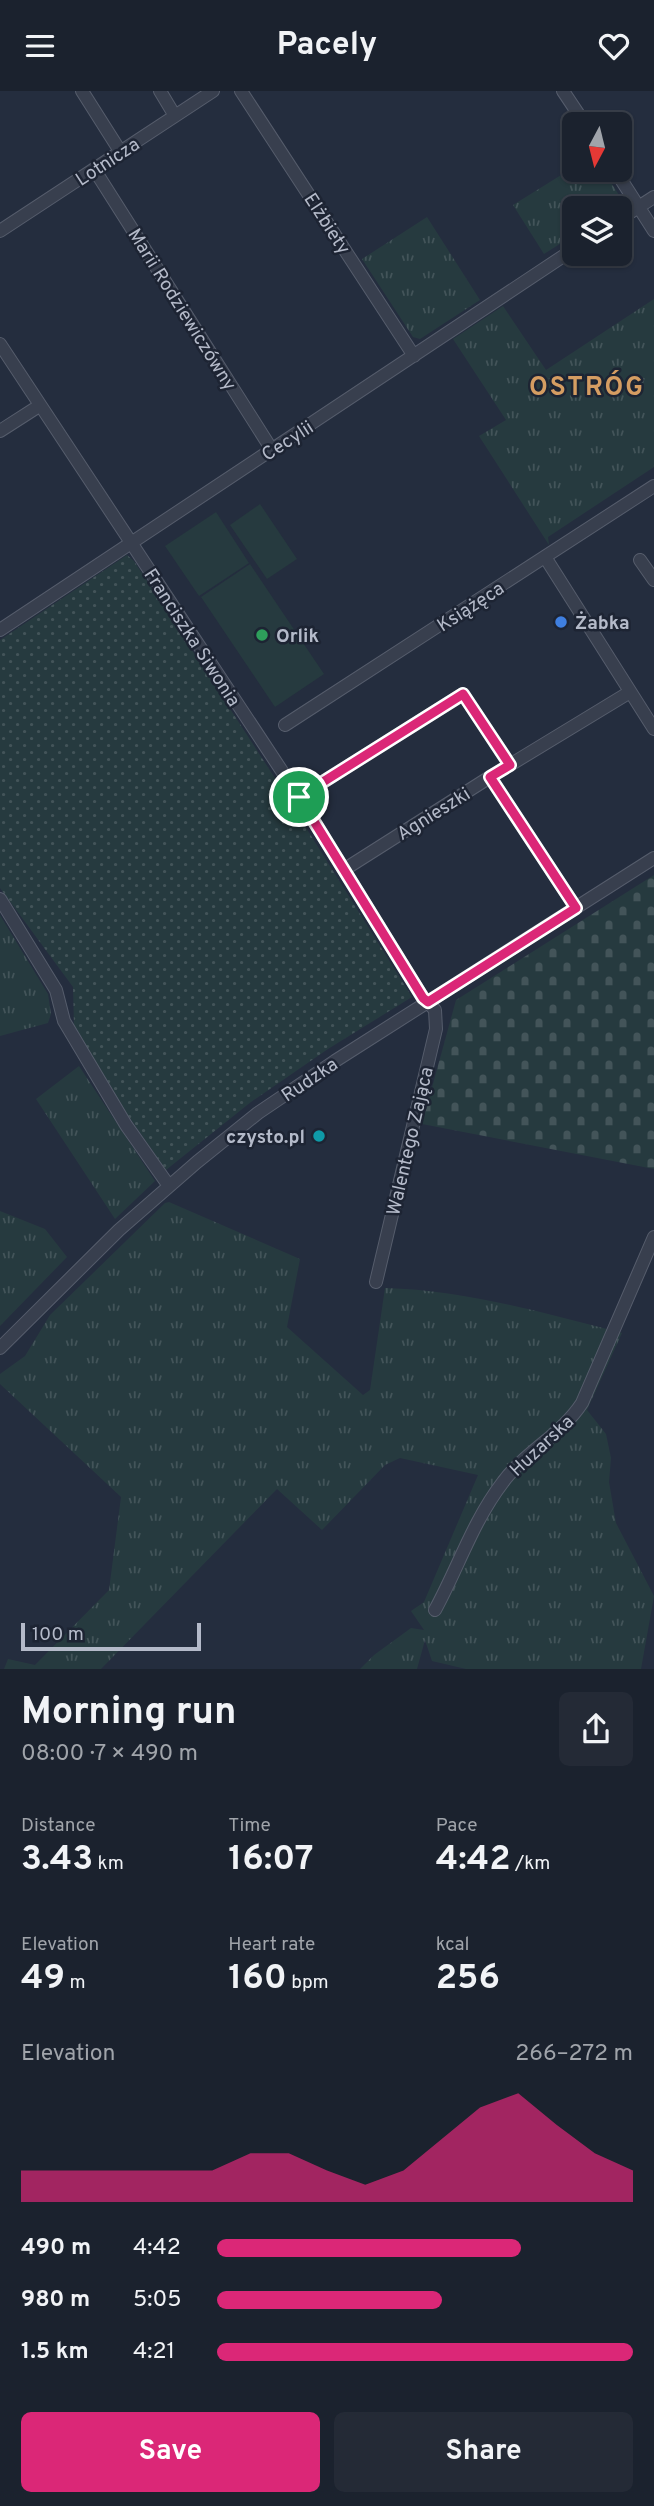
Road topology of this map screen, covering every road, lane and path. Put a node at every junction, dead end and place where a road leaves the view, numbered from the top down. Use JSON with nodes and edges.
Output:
{"nodes":[{"id":1,"x":82,"y":91,"type":"edge"},
{"id":2,"x":160,"y":91,"type":"edge"},
{"id":3,"x":213,"y":91,"type":"edge"},
{"id":4,"x":241,"y":91,"type":"edge"},
{"id":5,"x":563,"y":91,"type":"edge"},
{"id":6,"x":577,"y":112,"type":"edge"},
{"id":7,"x":175,"y":116,"type":"junction"},
{"id":8,"x":120,"y":152,"type":"junction"},
{"id":9,"x":94,"y":169,"type":"junction"},
{"id":10,"x":623,"y":182,"type":"edge"},
{"id":11,"x":654,"y":197,"type":"edge"},
{"id":12,"x":638,"y":206,"type":"junction"},
{"id":13,"x":632,"y":210,"type":"edge"},
{"id":14,"x":0,"y":231,"type":"edge"},
{"id":15,"x":654,"y":232,"type":"edge"},
{"id":16,"x":562,"y":257,"type":"edge"},
{"id":17,"x":0,"y":344,"type":"edge"},
{"id":18,"x":414,"y":356,"type":"junction"},
{"id":19,"x":39,"y":406,"type":"junction"},
{"id":20,"x":0,"y":431,"type":"edge"},
{"id":21,"x":272,"y":450,"type":"junction"},
{"id":22,"x":654,"y":486,"type":"edge"},
{"id":23,"x":132,"y":543,"type":"junction"},
{"id":24,"x":545,"y":557,"type":"junction"},
{"id":25,"x":640,"y":560,"type":"dead end"},
{"id":26,"x":654,"y":580,"type":"edge"},
{"id":27,"x":0,"y":630,"type":"edge"},
{"id":28,"x":630,"y":692,"type":"junction"},
{"id":29,"x":285,"y":725,"type":"dead end"},
{"id":30,"x":654,"y":729,"type":"edge"},
{"id":31,"x":510,"y":765,"type":"junction"},
{"id":32,"x":490,"y":777,"type":"junction"},
{"id":33,"x":299,"y":797,"type":"junction"},
{"id":34,"x":654,"y":858,"type":"edge"},
{"id":35,"x":345,"y":869,"type":"junction"},
{"id":36,"x":0,"y":899,"type":"edge"},
{"id":37,"x":576,"y":908,"type":"junction"},
{"id":38,"x":428,"y":1002,"type":"junction"},
{"id":39,"x":169,"y":1186,"type":"junction"},
{"id":40,"x":654,"y":1237,"type":"edge"},
{"id":41,"x":376,"y":1282,"type":"dead end"},
{"id":42,"x":0,"y":1347,"type":"edge"},
{"id":43,"x":435,"y":1610,"type":"dead end"}],
"edges":[{"from":1,"to":8,"type":"street"},
{"from":2,"to":7,"type":"street"},
{"from":3,"to":7,"type":"street","name":"Lotnicza"},
{"from":4,"to":18,"type":"street","name":"Elżbiety"},
{"from":5,"to":6,"type":"street"},
{"from":7,"to":8,"type":"street","name":"Lotnicza"},
{"from":8,"to":9,"type":"street","name":"Lotnicza"},
{"from":9,"to":14,"type":"street","name":"Lotnicza"},
{"from":9,"to":21,"type":"street","name":"Marii Rodziewiczówny"},
{"from":10,"to":12,"type":"street"},
{"from":11,"to":12,"type":"street"},
{"from":12,"to":13,"type":"street"},
{"from":12,"to":15,"type":"street"},
{"from":16,"to":18,"type":"street","name":"Cecylii"},
{"from":17,"to":19,"type":"street","name":"Franciszka Siwonia"},
{"from":18,"to":21,"type":"street","name":"Cecylii"},
{"from":19,"to":20,"type":"street"},
{"from":19,"to":23,"type":"street","name":"Franciszka Siwonia"},
{"from":21,"to":23,"type":"street","name":"Cecylii"},
{"from":22,"to":24,"type":"street","name":"Książęca"},
{"from":23,"to":27,"type":"street","name":"Cecylii"},
{"from":23,"to":33,"type":"street","name":"Franciszka Siwonia"},
{"from":24,"to":28,"type":"street"},
{"from":24,"to":29,"type":"street","name":"Książęca"},
{"from":25,"to":26,"type":"street"},
{"from":28,"to":30,"type":"street"},
{"from":28,"to":31,"type":"street","name":"Agnieszki"},
{"from":31,"to":32,"type":"street","name":"Agnieszki"},
{"from":31,"to":33,"type":"street"},
{"from":32,"to":35,"type":"street","name":"Agnieszki"},
{"from":32,"to":37,"type":"street"},
{"from":33,"to":35,"type":"street","name":"Franciszka Siwonia"},
{"from":34,"to":37,"type":"street","name":"Rudzka"},
{"from":35,"to":38,"type":"street","name":"Franciszka Siwonia"},
{"from":36,"to":39,"type":"street"},
{"from":37,"to":38,"type":"street","name":"Rudzka"},
{"from":38,"to":39,"type":"street","name":"Rudzka"},
{"from":38,"to":41,"type":"street","name":"Walentego Zająca"},
{"from":39,"to":42,"type":"street","name":"Rudzka"},
{"from":40,"to":43,"type":"street","name":"Huzarska"}]}
